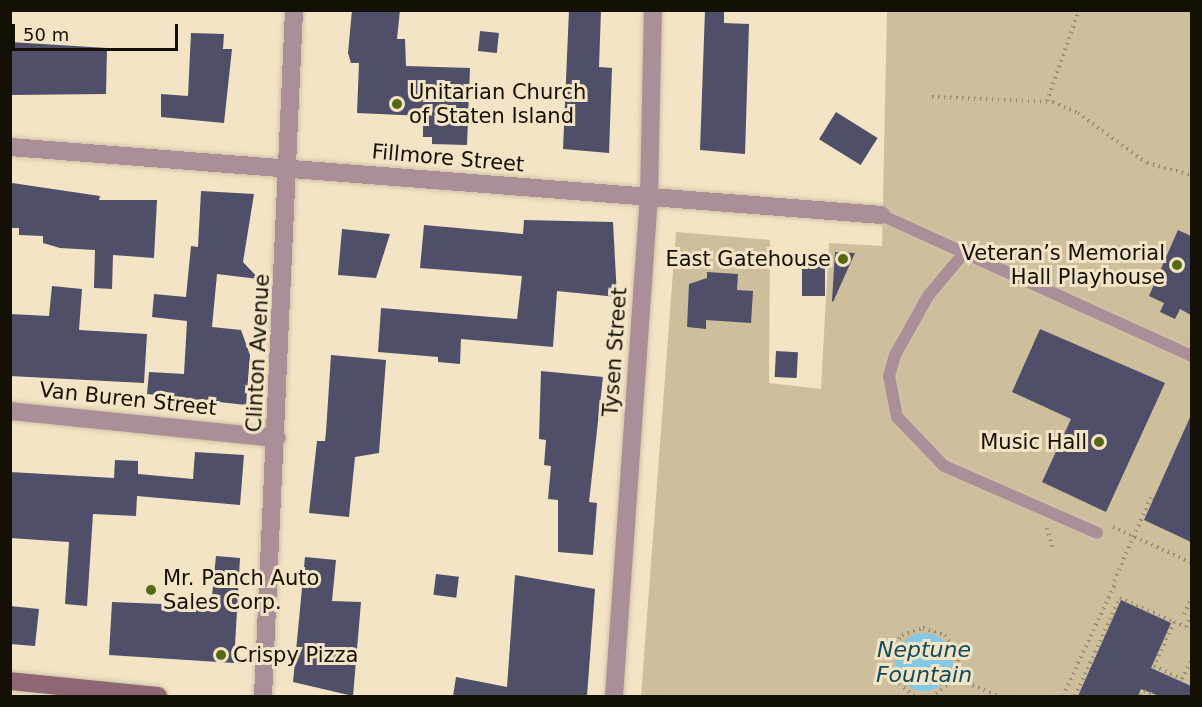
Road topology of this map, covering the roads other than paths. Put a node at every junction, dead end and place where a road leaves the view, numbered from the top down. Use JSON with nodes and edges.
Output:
{"nodes":[{"id":1,"x":294,"y":10,"type":"edge"},
{"id":2,"x":653,"y":10,"type":"edge"},
{"id":3,"x":10,"y":147,"type":"edge"},
{"id":4,"x":290,"y":168,"type":"junction"},
{"id":5,"x":649,"y":196,"type":"junction"},
{"id":6,"x":881,"y":215,"type":"joint"},
{"id":7,"x":964,"y":253,"type":"junction"},
{"id":8,"x":1191,"y":356,"type":"edge"},
{"id":9,"x":10,"y":411,"type":"edge"},
{"id":10,"x":277,"y":438,"type":"junction"},
{"id":11,"x":1097,"y":533,"type":"dead end"},
{"id":12,"x":10,"y":681,"type":"edge"},
{"id":13,"x":158,"y":696,"type":"edge"},
{"id":14,"x":263,"y":696,"type":"edge"},
{"id":15,"x":614,"y":696,"type":"edge"}],
"edges":[{"from":1,"to":4,"type":"street","name":"Clinton Avenue"},
{"from":2,"to":5,"type":"street","name":"Tysen Street"},
{"from":3,"to":4,"type":"street","name":"Fillmore Street"},
{"from":4,"to":5,"type":"street","name":"Fillmore Street"},
{"from":4,"to":10,"type":"street","name":"Clinton Avenue"},
{"from":5,"to":6,"type":"street","name":"Fillmore Street"},
{"from":5,"to":15,"type":"street","name":"Tysen Street"},
{"from":6,"to":7,"type":"lane"},
{"from":7,"to":8,"type":"lane"},
{"from":7,"to":11,"type":"lane"},
{"from":9,"to":10,"type":"street","name":"Van Buren Street"},
{"from":10,"to":14,"type":"street","name":"Clinton Avenue"},
{"from":12,"to":13,"type":"main road"}]}
